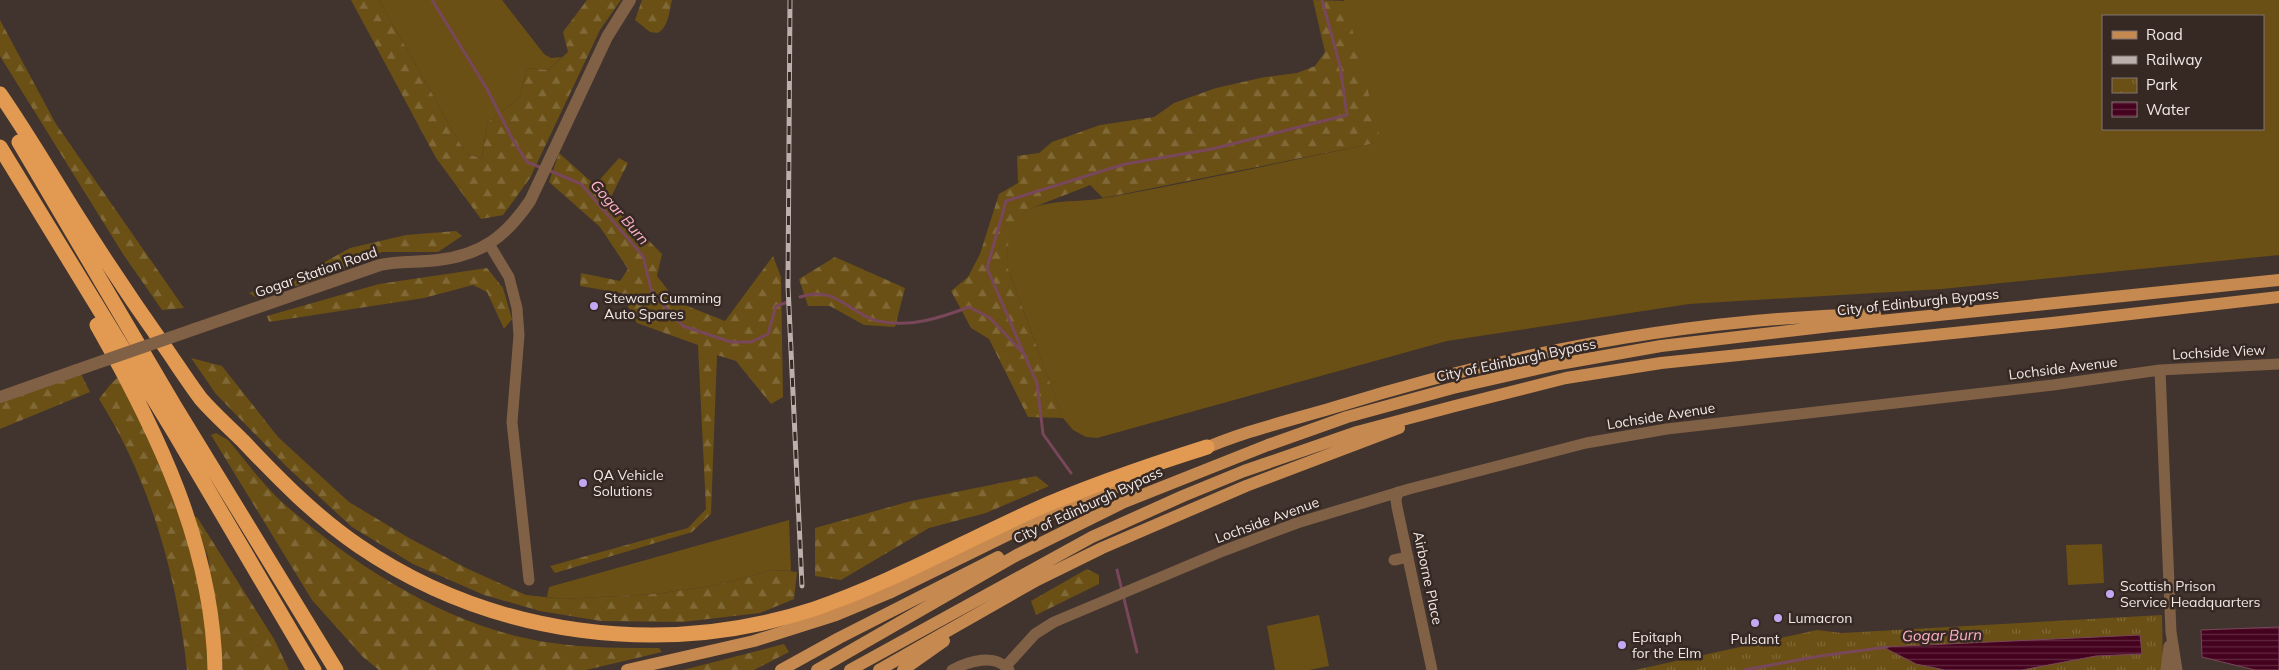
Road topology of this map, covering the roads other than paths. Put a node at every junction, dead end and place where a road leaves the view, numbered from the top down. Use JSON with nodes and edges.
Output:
{"nodes":[{"id":1,"x":630,"y":0,"type":"edge"},
{"id":2,"x":0,"y":94,"type":"edge"},
{"id":3,"x":0,"y":108,"type":"edge"},
{"id":4,"x":0,"y":147,"type":"edge"},
{"id":5,"x":0,"y":152,"type":"edge"},
{"id":6,"x":489,"y":244,"type":"junction"},
{"id":7,"x":2279,"y":280,"type":"edge"},
{"id":8,"x":2279,"y":297,"type":"edge"},
{"id":9,"x":1974,"y":312,"type":"junction"},
{"id":10,"x":2279,"y":364,"type":"edge"},
{"id":11,"x":2160,"y":370,"type":"junction"},
{"id":12,"x":0,"y":397,"type":"edge"},
{"id":13,"x":1455,"y":406,"type":"junction"},
{"id":14,"x":1206,"y":447,"type":"junction"},
{"id":15,"x":1398,"y":492,"type":"junction"},
{"id":16,"x":1122,"y":502,"type":"junction"},
{"id":17,"x":1408,"y":557,"type":"junction"},
{"id":18,"x":1394,"y":560,"type":"dead end"},
{"id":19,"x":529,"y":580,"type":"dead end"},
{"id":20,"x":991,"y":608,"type":"junction"},
{"id":21,"x":2171,"y":632,"type":"junction"},
{"id":22,"x":1007,"y":668,"type":"edge"},
{"id":23,"x":215,"y":670,"type":"edge"},
{"id":24,"x":314,"y":670,"type":"edge"},
{"id":25,"x":336,"y":670,"type":"edge"},
{"id":26,"x":627,"y":670,"type":"edge"},
{"id":27,"x":780,"y":670,"type":"edge"},
{"id":28,"x":817,"y":670,"type":"edge"},
{"id":29,"x":850,"y":670,"type":"edge"},
{"id":30,"x":879,"y":670,"type":"edge"},
{"id":31,"x":903,"y":670,"type":"edge"},
{"id":32,"x":952,"y":670,"type":"edge"},
{"id":33,"x":1432,"y":670,"type":"edge"},
{"id":34,"x":2166,"y":670,"type":"edge"},
{"id":35,"x":2177,"y":670,"type":"edge"}],
"edges":[{"from":1,"to":6,"type":"street","name":"Gogar Station Road"},
{"from":2,"to":14,"type":"highway"},
{"from":3,"to":25,"type":"highway"},
{"from":4,"to":24,"type":"highway"},
{"from":5,"to":23,"type":"highway"},
{"from":6,"to":12,"type":"street","name":"Gogar Station Road","bridge":true},
{"from":6,"to":19,"type":"street"},
{"from":7,"to":9,"type":"main road","name":"City of Edinburgh Bypass"},
{"from":8,"to":13,"type":"main road","name":"City of Edinburgh Bypass"},
{"from":9,"to":14,"type":"main road"},
{"from":9,"to":16,"type":"main road","name":"City of Edinburgh Bypass"},
{"from":10,"to":11,"type":"street","name":"Lochside View"},
{"from":11,"to":15,"type":"street","name":"Lochside Avenue"},
{"from":11,"to":21,"type":"street"},
{"from":13,"to":20,"type":"main road"},
{"from":13,"to":29,"type":"main road","name":"City of Edinburgh Bypass"},
{"from":14,"to":26,"type":"main road"},
{"from":15,"to":17,"type":"street","name":"Airborne Place"},
{"from":15,"to":22,"type":"street","name":"Lochside Avenue"},
{"from":16,"to":27,"type":"main road"},
{"from":16,"to":28,"type":"main road","name":"City of Edinburgh Bypass"},
{"from":17,"to":18,"type":"street"},
{"from":17,"to":33,"type":"street","name":"Airborne Place"},
{"from":20,"to":30,"type":"main road"},
{"from":20,"to":31,"type":"main road"},
{"from":21,"to":34,"type":"street"},
{"from":21,"to":35,"type":"street"},
{"from":22,"to":32,"type":"street","name":"Lochside Avenue"}]}
